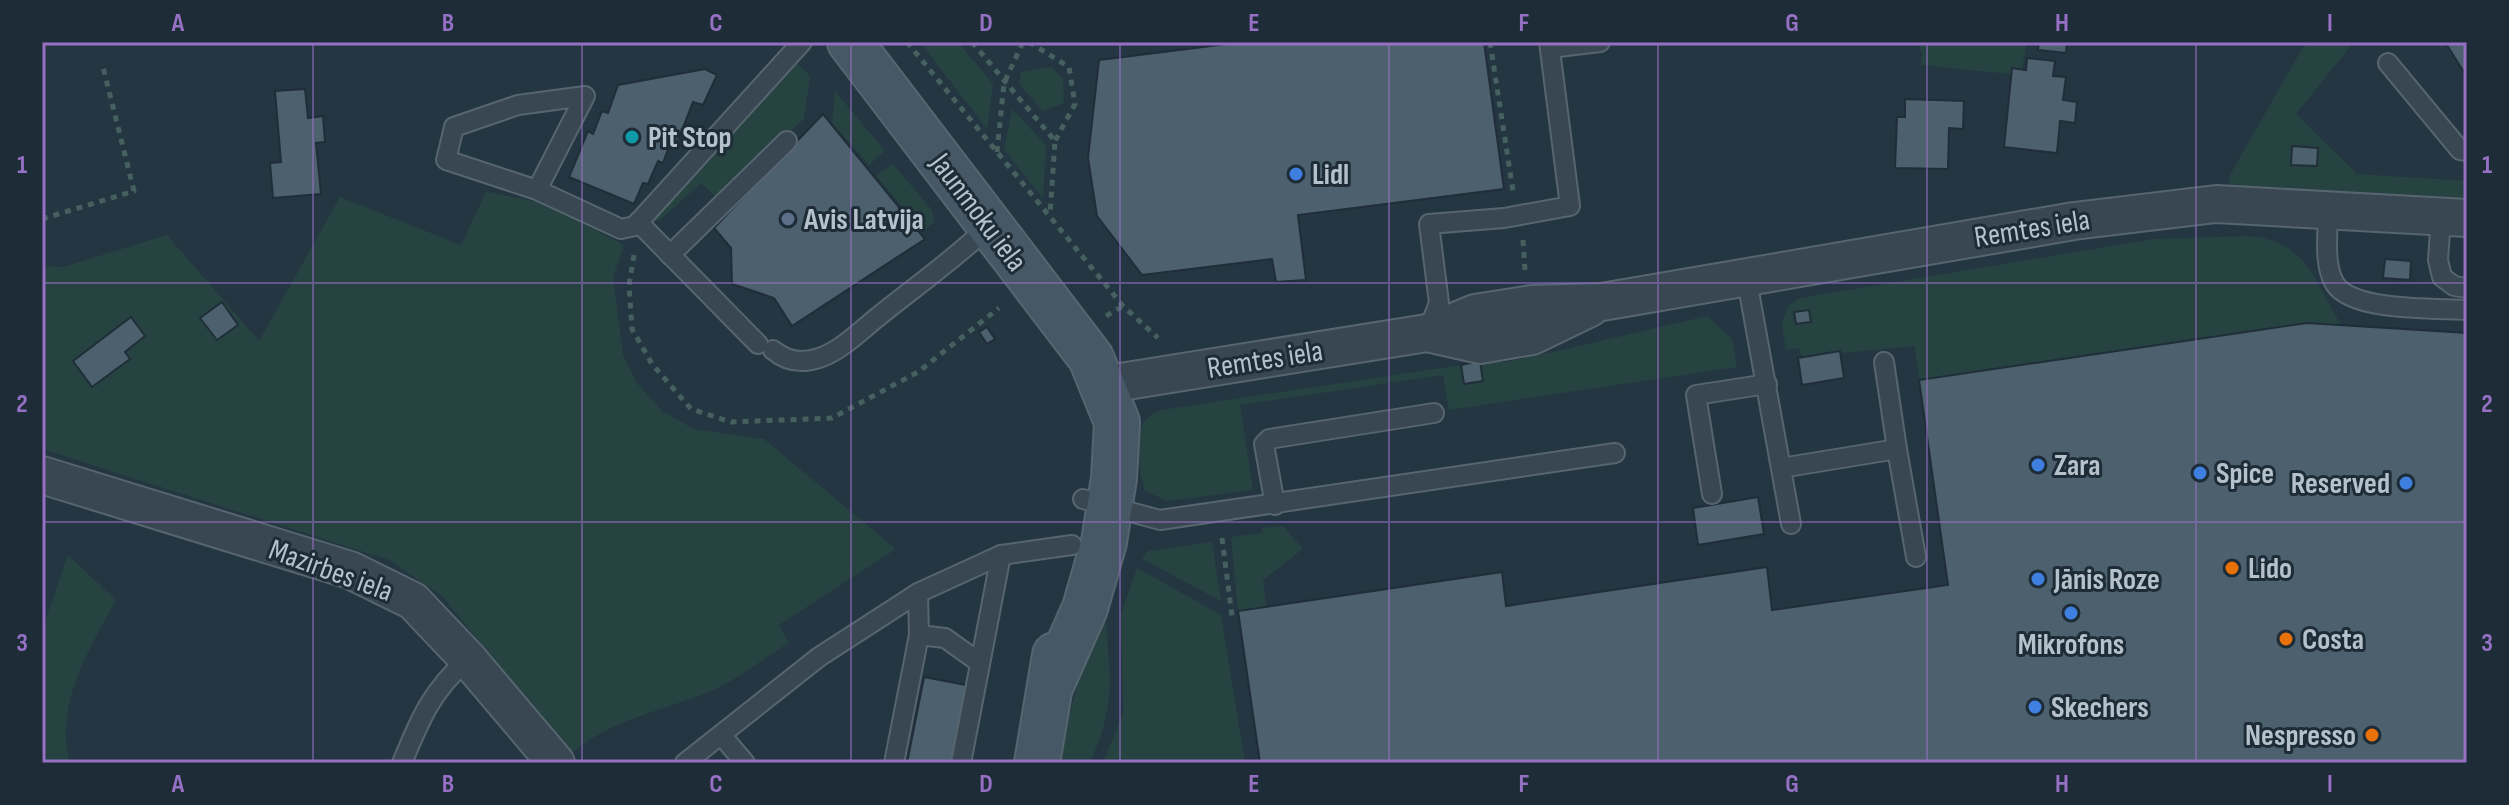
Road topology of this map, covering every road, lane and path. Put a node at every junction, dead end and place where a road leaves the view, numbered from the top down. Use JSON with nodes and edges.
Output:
{"nodes":[{"id":1,"x":802,"y":42,"type":"edge"},
{"id":2,"x":850,"y":42,"type":"edge"},
{"id":3,"x":907,"y":42,"type":"edge"},
{"id":4,"x":972,"y":42,"type":"edge"},
{"id":5,"x":1023,"y":42,"type":"edge"},
{"id":6,"x":1029,"y":42,"type":"edge"},
{"id":7,"x":1490,"y":42,"type":"edge"},
{"id":8,"x":1600,"y":42,"type":"edge"},
{"id":9,"x":1550,"y":45,"type":"edge"},
{"id":10,"x":102,"y":63,"type":"dead end"},
{"id":11,"x":2388,"y":63,"type":"dead end"},
{"id":12,"x":1004,"y":83,"type":"junction"},
{"id":13,"x":787,"y":141,"type":"dead end"},
{"id":14,"x":1055,"y":141,"type":"junction"},
{"id":15,"x":2467,"y":151,"type":"edge"},
{"id":16,"x":997,"y":152,"type":"junction"},
{"id":17,"x":537,"y":190,"type":"junction"},
{"id":18,"x":2328,"y":211,"type":"junction"},
{"id":19,"x":1519,"y":214,"type":"junction"},
{"id":20,"x":1050,"y":217,"type":"junction"},
{"id":21,"x":2454,"y":218,"type":"edge"},
{"id":22,"x":42,"y":219,"type":"edge"},
{"id":23,"x":638,"y":222,"type":"junction"},
{"id":24,"x":989,"y":226,"type":"junction"},
{"id":25,"x":670,"y":255,"type":"junction"},
{"id":26,"x":1746,"y":275,"type":"junction"},
{"id":27,"x":1519,"y":277,"type":"dead end"},
{"id":28,"x":2467,"y":288,"type":"edge"},
{"id":29,"x":2467,"y":310,"type":"edge"},
{"id":30,"x":1427,"y":333,"type":"junction"},
{"id":31,"x":1166,"y":346,"type":"dead end"},
{"id":32,"x":1884,"y":362,"type":"dead end"},
{"id":33,"x":1767,"y":384,"type":"junction"},
{"id":34,"x":1102,"y":385,"type":"junction"},
{"id":35,"x":1434,"y":413,"type":"dead end"},
{"id":36,"x":1897,"y":449,"type":"junction"},
{"id":37,"x":1615,"y":453,"type":"dead end"},
{"id":38,"x":1781,"y":468,"type":"junction"},
{"id":39,"x":42,"y":475,"type":"edge"},
{"id":40,"x":1712,"y":494,"type":"dead end"},
{"id":41,"x":1096,"y":502,"type":"junction"},
{"id":42,"x":1275,"y":505,"type":"junction"},
{"id":43,"x":1219,"y":514,"type":"junction"},
{"id":44,"x":1791,"y":524,"type":"dead end"},
{"id":45,"x":1072,"y":545,"type":"junction"},
{"id":46,"x":1001,"y":555,"type":"junction"},
{"id":47,"x":1916,"y":557,"type":"dead end"},
{"id":48,"x":918,"y":593,"type":"junction"},
{"id":49,"x":1232,"y":616,"type":"dead end"},
{"id":50,"x":919,"y":635,"type":"junction"},
{"id":51,"x":468,"y":659,"type":"junction"},
{"id":52,"x":980,"y":663,"type":"junction"},
{"id":53,"x":1051,"y":685,"type":"junction"},
{"id":54,"x":722,"y":736,"type":"junction"},
{"id":55,"x":402,"y":763,"type":"edge"},
{"id":56,"x":556,"y":763,"type":"edge"},
{"id":57,"x":685,"y":763,"type":"edge"},
{"id":58,"x":745,"y":763,"type":"edge"},
{"id":59,"x":894,"y":763,"type":"edge"},
{"id":60,"x":961,"y":763,"type":"edge"},
{"id":61,"x":1037,"y":763,"type":"edge"}],
"edges":[{"from":1,"to":23,"type":"lane"},
{"from":2,"to":24,"type":"street","name":"Jaunmoku iela"},
{"from":3,"to":16,"type":"path"},
{"from":4,"to":12,"type":"path"},
{"from":5,"to":12,"type":"path"},
{"from":6,"to":14,"type":"path"},
{"from":7,"to":19,"type":"path"},
{"from":8,"to":9,"type":"lane"},
{"from":9,"to":19,"type":"lane"},
{"from":10,"to":22,"type":"path"},
{"from":11,"to":15,"type":"lane"},
{"from":12,"to":14,"type":"path"},
{"from":12,"to":16,"type":"path"},
{"from":13,"to":25,"type":"lane"},
{"from":14,"to":20,"type":"path"},
{"from":16,"to":20,"type":"path"},
{"from":17,"to":17,"type":"lane"},
{"from":17,"to":23,"type":"lane"},
{"from":18,"to":21,"type":"street","name":"Remtes iela"},
{"from":18,"to":26,"type":"street","name":"Remtes iela"},
{"from":18,"to":29,"type":"lane"},
{"from":19,"to":27,"type":"path"},
{"from":19,"to":30,"type":"lane"},
{"from":20,"to":31,"type":"path"},
{"from":21,"to":28,"type":"lane"},
{"from":23,"to":25,"type":"lane"},
{"from":24,"to":25,"type":"lane"},
{"from":24,"to":34,"type":"street","name":"Jaunmoku iela"},
{"from":26,"to":30,"type":"street","name":"Remtes iela"},
{"from":26,"to":33,"type":"lane"},
{"from":30,"to":34,"type":"street","name":"Remtes iela"},
{"from":32,"to":36,"type":"lane"},
{"from":33,"to":38,"type":"lane"},
{"from":33,"to":40,"type":"lane"},
{"from":34,"to":41,"type":"street"},
{"from":35,"to":42,"type":"lane"},
{"from":36,"to":38,"type":"lane"},
{"from":36,"to":47,"type":"lane"},
{"from":37,"to":42,"type":"lane"},
{"from":38,"to":44,"type":"lane"},
{"from":39,"to":51,"type":"street","name":"Mazirbes iela"},
{"from":41,"to":43,"type":"lane"},
{"from":41,"to":45,"type":"street"},
{"from":41,"to":53,"type":"street"},
{"from":42,"to":43,"type":"lane"},
{"from":43,"to":49,"type":"path"},
{"from":45,"to":46,"type":"lane"},
{"from":45,"to":53,"type":"street"},
{"from":46,"to":48,"type":"lane"},
{"from":46,"to":52,"type":"lane"},
{"from":48,"to":50,"type":"lane"},
{"from":48,"to":54,"type":"lane"},
{"from":50,"to":52,"type":"lane"},
{"from":50,"to":59,"type":"lane"},
{"from":51,"to":55,"type":"lane"},
{"from":51,"to":56,"type":"street","name":"Mazirbes iela"},
{"from":52,"to":60,"type":"lane"},
{"from":53,"to":61,"type":"street"},
{"from":54,"to":57,"type":"lane"},
{"from":54,"to":58,"type":"lane"}]}
